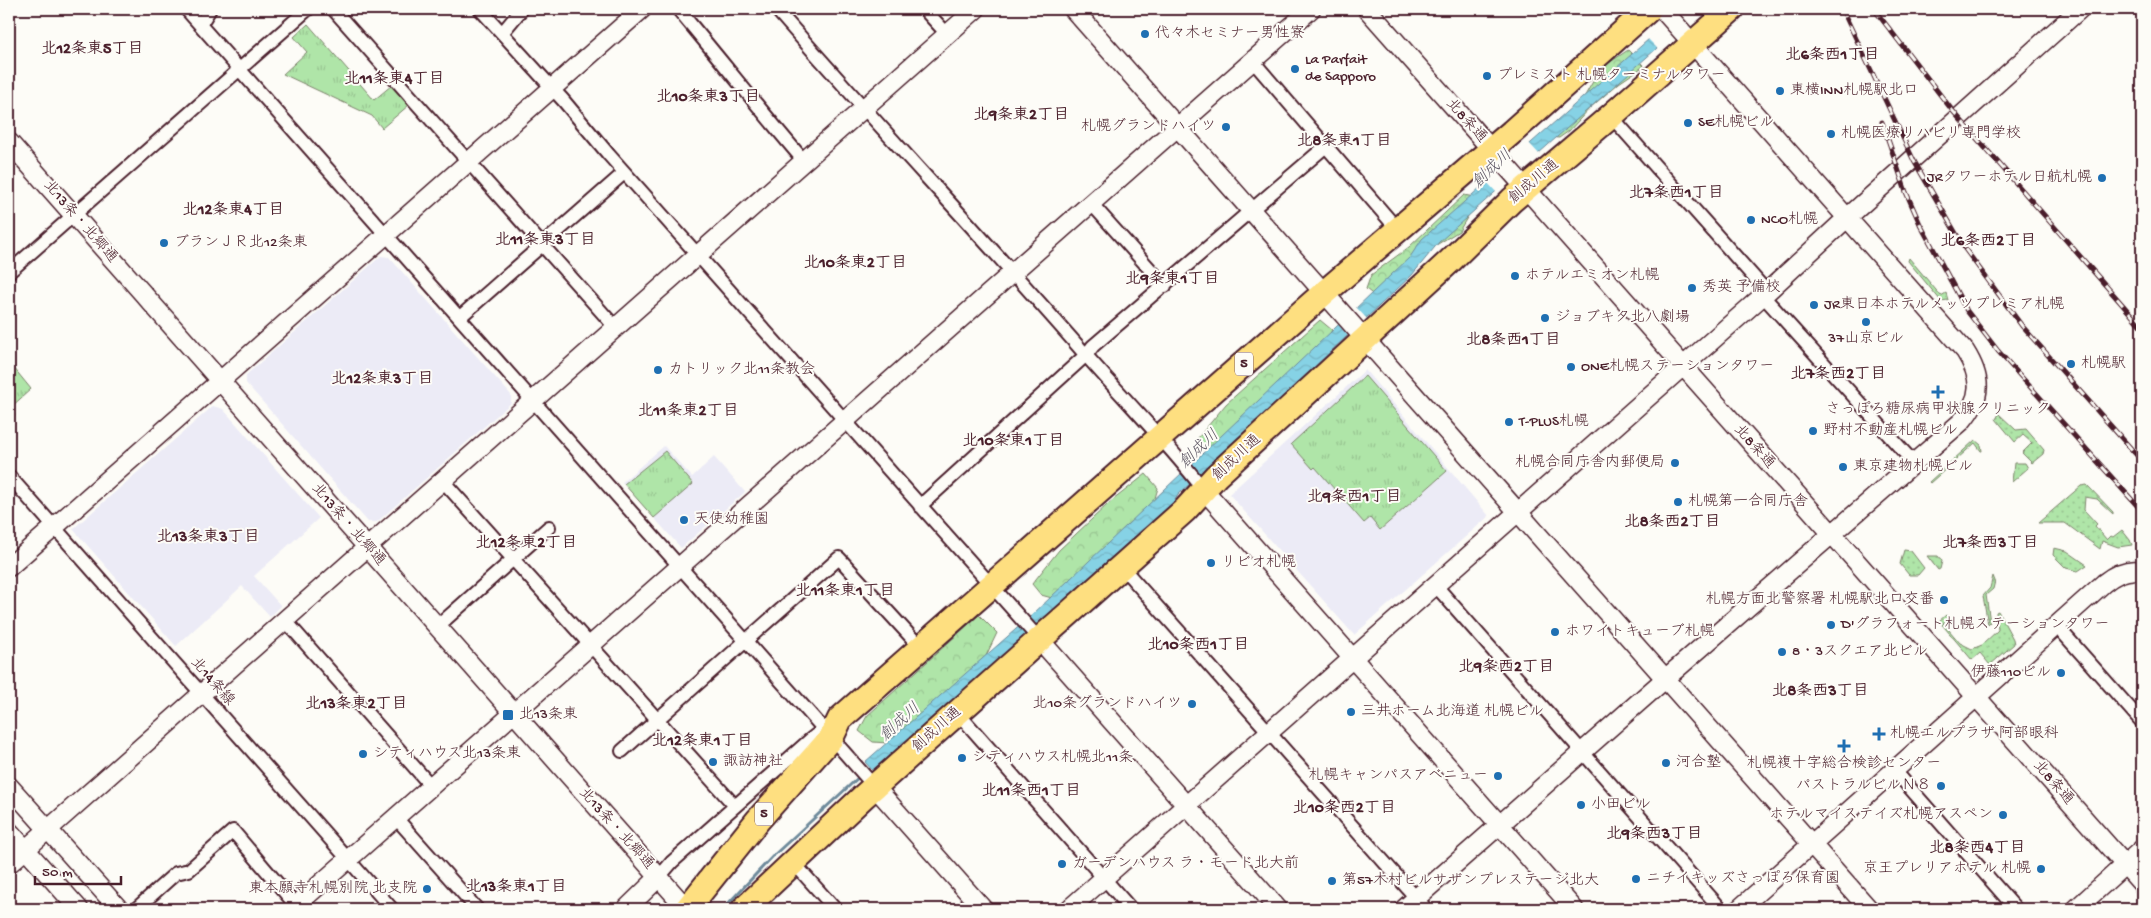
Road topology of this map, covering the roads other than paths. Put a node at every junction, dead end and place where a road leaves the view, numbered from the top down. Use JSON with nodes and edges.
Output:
{"nodes":[{"id":1,"x":186,"y":9,"type":"edge"},
{"id":2,"x":210,"y":9,"type":"edge"},
{"id":3,"x":308,"y":9,"type":"edge"},
{"id":4,"x":334,"y":9,"type":"edge"},
{"id":5,"x":480,"y":9,"type":"edge"},
{"id":6,"x":522,"y":9,"type":"edge"},
{"id":7,"x":642,"y":9,"type":"edge"},
{"id":8,"x":678,"y":9,"type":"edge"},
{"id":9,"x":776,"y":9,"type":"edge"},
{"id":10,"x":924,"y":9,"type":"edge"},
{"id":11,"x":976,"y":9,"type":"edge"},
{"id":12,"x":1073,"y":9,"type":"edge"},
{"id":13,"x":1311,"y":9,"type":"edge"},
{"id":14,"x":1367,"y":9,"type":"edge"},
{"id":15,"x":1732,"y":9,"type":"edge"},
{"id":16,"x":2080,"y":9,"type":"edge"},
{"id":17,"x":1660,"y":11,"type":"edge"},
{"id":18,"x":200,"y":25,"type":"junction"},
{"id":19,"x":502,"y":34,"type":"junction"},
{"id":20,"x":947,"y":34,"type":"junction"},
{"id":21,"x":1688,"y":38,"type":"junction"},
{"id":22,"x":1252,"y":60,"type":"junction"},
{"id":23,"x":239,"y":69,"type":"junction"},
{"id":24,"x":552,"y":88,"type":"junction"},
{"id":25,"x":863,"y":109,"type":"junction"},
{"id":26,"x":1611,"y":116,"type":"junction"},
{"id":27,"x":1177,"y":127,"type":"junction"},
{"id":28,"x":9,"y":142,"type":"edge"},
{"id":29,"x":1326,"y":146,"type":"junction"},
{"id":30,"x":1498,"y":156,"type":"junction"},
{"id":31,"x":804,"y":161,"type":"junction"},
{"id":32,"x":469,"y":162,"type":"junction"},
{"id":33,"x":624,"y":173,"type":"junction"},
{"id":34,"x":1521,"y":183,"type":"junction"},
{"id":35,"x":1090,"y":202,"type":"junction"},
{"id":36,"x":1251,"y":211,"type":"junction"},
{"id":37,"x":74,"y":215,"type":"junction"},
{"id":38,"x":1848,"y":218,"type":"junction"},
{"id":39,"x":1398,"y":230,"type":"junction"},
{"id":40,"x":386,"y":234,"type":"junction"},
{"id":41,"x":542,"y":245,"type":"junction"},
{"id":42,"x":697,"y":255,"type":"junction"},
{"id":43,"x":9,"y":272,"type":"edge"},
{"id":44,"x":1012,"y":273,"type":"junction"},
{"id":45,"x":1165,"y":286,"type":"junction"},
{"id":46,"x":1324,"y":293,"type":"junction"},
{"id":47,"x":1765,"y":294,"type":"junction"},
{"id":48,"x":460,"y":317,"type":"junction"},
{"id":49,"x":615,"y":327,"type":"junction"},
{"id":50,"x":1356,"y":328,"type":"junction"},
{"id":51,"x":1086,"y":355,"type":"junction"},
{"id":52,"x":1684,"y":366,"type":"junction"},
{"id":53,"x":220,"y":381,"type":"junction"},
{"id":54,"x":532,"y":400,"type":"junction"},
{"id":55,"x":845,"y":420,"type":"junction"},
{"id":56,"x":1160,"y":438,"type":"junction"},
{"id":57,"x":1914,"y":463,"type":"junction"},
{"id":58,"x":9,"y":476,"type":"edge"},
{"id":59,"x":1195,"y":479,"type":"junction"},
{"id":60,"x":443,"y":481,"type":"junction"},
{"id":61,"x":920,"y":506,"type":"junction"},
{"id":62,"x":1518,"y":512,"type":"junction"},
{"id":63,"x":548,"y":527,"type":"dead end"},
{"id":64,"x":55,"y":528,"type":"junction"},
{"id":65,"x":1832,"y":533,"type":"junction"},
{"id":66,"x":368,"y":547,"type":"junction"},
{"id":67,"x":513,"y":559,"type":"junction"},
{"id":68,"x":680,"y":566,"type":"junction"},
{"id":69,"x":1121,"y":566,"type":"junction"},
{"id":70,"x":9,"y":567,"type":"edge"},
{"id":71,"x":2142,"y":571,"type":"edge"},
{"id":72,"x":992,"y":586,"type":"junction"},
{"id":73,"x":1436,"y":586,"type":"junction"},
{"id":74,"x":285,"y":620,"type":"junction"},
{"id":75,"x":438,"y":626,"type":"junction"},
{"id":76,"x":2056,"y":626,"type":"junction"},
{"id":77,"x":1035,"y":635,"type":"junction"},
{"id":78,"x":745,"y":640,"type":"junction"},
{"id":79,"x":590,"y":646,"type":"junction"},
{"id":80,"x":922,"y":649,"type":"junction"},
{"id":81,"x":1352,"y":660,"type":"junction"},
{"id":82,"x":1665,"y":679,"type":"junction"},
{"id":83,"x":201,"y":694,"type":"junction"},
{"id":84,"x":1976,"y":697,"type":"junction"},
{"id":85,"x":957,"y":712,"type":"junction"},
{"id":86,"x":514,"y":713,"type":"junction"},
{"id":87,"x":656,"y":720,"type":"junction"},
{"id":88,"x":2142,"y":722,"type":"edge"},
{"id":89,"x":831,"y":729,"type":"junction"},
{"id":90,"x":1270,"y":733,"type":"junction"},
{"id":91,"x":622,"y":751,"type":"dead end"},
{"id":92,"x":1582,"y":752,"type":"junction"},
{"id":93,"x":1895,"y":771,"type":"junction"},
{"id":94,"x":871,"y":782,"type":"junction"},
{"id":95,"x":9,"y":786,"type":"edge"},
{"id":96,"x":431,"y":786,"type":"junction"},
{"id":97,"x":735,"y":806,"type":"junction"},
{"id":98,"x":1186,"y":806,"type":"junction"},
{"id":99,"x":396,"y":818,"type":"junction"},
{"id":100,"x":1499,"y":825,"type":"junction"},
{"id":101,"x":47,"y":830,"type":"junction"},
{"id":102,"x":9,"y":831,"type":"edge"},
{"id":103,"x":1812,"y":845,"type":"junction"},
{"id":104,"x":25,"y":849,"type":"junction"},
{"id":105,"x":2142,"y":849,"type":"edge"},
{"id":106,"x":348,"y":859,"type":"junction"},
{"id":107,"x":793,"y":862,"type":"junction"},
{"id":108,"x":9,"y":864,"type":"edge"},
{"id":109,"x":2125,"y":864,"type":"junction"},
{"id":110,"x":660,"y":877,"type":"junction"},
{"id":111,"x":1104,"y":879,"type":"junction"},
{"id":112,"x":2142,"y":884,"type":"edge"},
{"id":113,"x":1415,"y":906,"type":"edge"},
{"id":114,"x":296,"y":908,"type":"edge"},
{"id":115,"x":78,"y":909,"type":"edge"},
{"id":116,"x":119,"y":909,"type":"edge"},
{"id":117,"x":136,"y":909,"type":"edge"},
{"id":118,"x":392,"y":909,"type":"edge"},
{"id":119,"x":477,"y":909,"type":"edge"},
{"id":120,"x":626,"y":909,"type":"edge"},
{"id":121,"x":687,"y":909,"type":"edge"},
{"id":122,"x":744,"y":909,"type":"edge"},
{"id":123,"x":836,"y":909,"type":"edge"},
{"id":124,"x":983,"y":909,"type":"edge"},
{"id":125,"x":1069,"y":909,"type":"edge"},
{"id":126,"x":1131,"y":909,"type":"edge"},
{"id":127,"x":1278,"y":909,"type":"edge"},
{"id":128,"x":1574,"y":909,"type":"edge"},
{"id":129,"x":1721,"y":909,"type":"edge"},
{"id":130,"x":1739,"y":909,"type":"edge"},
{"id":131,"x":1869,"y":909,"type":"edge"},
{"id":132,"x":2016,"y":909,"type":"edge"},
{"id":133,"x":2076,"y":909,"type":"edge"}],
"edges":[{"from":1,"to":18,"type":"street"},
{"from":2,"to":18,"type":"street"},
{"from":3,"to":23,"type":"street"},
{"from":4,"to":32,"type":"street"},
{"from":5,"to":19,"type":"street"},
{"from":6,"to":19,"type":"street"},
{"from":7,"to":24,"type":"street"},
{"from":8,"to":31,"type":"street"},
{"from":9,"to":25,"type":"street"},
{"from":10,"to":20,"type":"street"},
{"from":11,"to":20,"type":"street"},
{"from":12,"to":27,"type":"street"},
{"from":13,"to":22,"type":"street"},
{"from":14,"to":30,"type":"street","name":"北8条通"},
{"from":15,"to":21,"type":"highway","name":"創成川通"},
{"from":16,"to":38,"type":"street"},
{"from":17,"to":21,"type":"street"},
{"from":17,"to":30,"type":"highway","number":"5"},
{"from":18,"to":23,"type":"street"},
{"from":19,"to":24,"type":"street"},
{"from":20,"to":25,"type":"street"},
{"from":21,"to":26,"type":"highway","name":"創成川通"},
{"from":21,"to":38,"type":"street"},
{"from":22,"to":27,"type":"street"},
{"from":22,"to":29,"type":"street"},
{"from":23,"to":37,"type":"street"},
{"from":23,"to":40,"type":"street"},
{"from":24,"to":32,"type":"street"},
{"from":24,"to":33,"type":"street"},
{"from":25,"to":31,"type":"street"},
{"from":25,"to":44,"type":"street"},
{"from":26,"to":34,"type":"highway","name":"創成川通"},
{"from":26,"to":47,"type":"street"},
{"from":27,"to":35,"type":"street"},
{"from":27,"to":36,"type":"street"},
{"from":28,"to":37,"type":"street","name":"北13条・北郷通"},
{"from":29,"to":36,"type":"street"},
{"from":29,"to":39,"type":"street"},
{"from":30,"to":34,"type":"street","name":"北8条通"},
{"from":30,"to":39,"type":"highway","number":"5"},
{"from":31,"to":42,"type":"street"},
{"from":32,"to":40,"type":"street"},
{"from":32,"to":41,"type":"street"},
{"from":33,"to":41,"type":"street"},
{"from":33,"to":42,"type":"street"},
{"from":34,"to":50,"type":"highway","name":"創成川通"},
{"from":34,"to":52,"type":"street","name":"北8条通"},
{"from":35,"to":44,"type":"street"},
{"from":35,"to":45,"type":"street"},
{"from":36,"to":45,"type":"street"},
{"from":36,"to":46,"type":"street"},
{"from":37,"to":43,"type":"street"},
{"from":37,"to":53,"type":"street","name":"北13条・北郷通"},
{"from":38,"to":47,"type":"street"},
{"from":38,"to":57,"type":"street"},
{"from":39,"to":46,"type":"highway","number":"5"},
{"from":40,"to":48,"type":"street"},
{"from":40,"to":53,"type":"street"},
{"from":41,"to":48,"type":"street"},
{"from":41,"to":49,"type":"street"},
{"from":42,"to":49,"type":"street"},
{"from":42,"to":55,"type":"street"},
{"from":44,"to":51,"type":"street"},
{"from":44,"to":55,"type":"street"},
{"from":45,"to":51,"type":"street"},
{"from":46,"to":50,"type":"street"},
{"from":46,"to":56,"type":"highway","number":"5"},
{"from":47,"to":52,"type":"street"},
{"from":47,"to":57,"type":"street"},
{"from":48,"to":54,"type":"street"},
{"from":49,"to":54,"type":"street"},
{"from":50,"to":59,"type":"highway","name":"創成川通"},
{"from":50,"to":62,"type":"street"},
{"from":51,"to":56,"type":"street"},
{"from":51,"to":61,"type":"street"},
{"from":52,"to":62,"type":"street"},
{"from":52,"to":65,"type":"street","name":"北8条通"},
{"from":53,"to":64,"type":"street"},
{"from":53,"to":66,"type":"street","name":"北13条・北郷通"},
{"from":54,"to":60,"type":"street"},
{"from":54,"to":68,"type":"street"},
{"from":55,"to":61,"type":"street"},
{"from":55,"to":68,"type":"street"},
{"from":56,"to":59,"type":"street"},
{"from":56,"to":72,"type":"highway","number":"5"},
{"from":57,"to":65,"type":"street"},
{"from":58,"to":64,"type":"street","name":"北14条線"},
{"from":59,"to":69,"type":"highway","name":"創成川通"},
{"from":59,"to":81,"type":"street"},
{"from":60,"to":66,"type":"street"},
{"from":60,"to":67,"type":"street"},
{"from":61,"to":72,"type":"street"},
{"from":62,"to":73,"type":"street"},
{"from":62,"to":82,"type":"street"},
{"from":63,"to":67,"type":"street"},
{"from":64,"to":70,"type":"street"},
{"from":64,"to":83,"type":"street","name":"北14条線"},
{"from":65,"to":82,"type":"street"},
{"from":65,"to":84,"type":"street","name":"北8条通"},
{"from":66,"to":74,"type":"street"},
{"from":66,"to":75,"type":"street","name":"北13条・北郷通"},
{"from":67,"to":75,"type":"street"},
{"from":67,"to":79,"type":"street"},
{"from":68,"to":78,"type":"street"},
{"from":68,"to":79,"type":"street"},
{"from":69,"to":77,"type":"highway","name":"創成川通"},
{"from":69,"to":90,"type":"street"},
{"from":71,"to":76,"type":"street"},
{"from":72,"to":77,"type":"street"},
{"from":72,"to":80,"type":"highway","number":"5"},
{"from":73,"to":81,"type":"street"},
{"from":73,"to":92,"type":"street"},
{"from":74,"to":83,"type":"street"},
{"from":74,"to":96,"type":"street"},
{"from":75,"to":86,"type":"street","name":"北13条・北郷通"},
{"from":76,"to":84,"type":"street"},
{"from":76,"to":88,"type":"street"},
{"from":77,"to":85,"type":"highway","name":"創成川通"},
{"from":77,"to":98,"type":"street"},
{"from":78,"to":80,"type":"street"},
{"from":78,"to":87,"type":"street"},
{"from":78,"to":89,"type":"street"},
{"from":79,"to":86,"type":"street"},
{"from":79,"to":87,"type":"street"},
{"from":80,"to":89,"type":"highway","number":"5"},
{"from":81,"to":90,"type":"street"},
{"from":81,"to":100,"type":"street"},
{"from":82,"to":92,"type":"street"},
{"from":82,"to":103,"type":"street"},
{"from":83,"to":101,"type":"street"},
{"from":83,"to":106,"type":"street","name":"北14条線"},
{"from":84,"to":93,"type":"street"},
{"from":84,"to":109,"type":"street","name":"北8条通"},
{"from":85,"to":94,"type":"highway","name":"創成川通"},
{"from":85,"to":111,"type":"street"},
{"from":86,"to":96,"type":"street"},
{"from":86,"to":110,"type":"street","name":"北13条・北郷通"},
{"from":87,"to":91,"type":"street"},
{"from":87,"to":97,"type":"street"},
{"from":89,"to":94,"type":"street"},
{"from":89,"to":97,"type":"street"},
{"from":89,"to":121,"type":"highway","number":"5"},
{"from":90,"to":98,"type":"street"},
{"from":90,"to":113,"type":"street"},
{"from":92,"to":100,"type":"street"},
{"from":92,"to":129,"type":"street"},
{"from":93,"to":103,"type":"street"},
{"from":93,"to":132,"type":"street"},
{"from":94,"to":107,"type":"highway","name":"創成川通"},
{"from":94,"to":124,"type":"street"},
{"from":95,"to":101,"type":"street"},
{"from":96,"to":99,"type":"street"},
{"from":97,"to":110,"type":"street"},
{"from":98,"to":111,"type":"street"},
{"from":98,"to":127,"type":"street"},
{"from":99,"to":106,"type":"street"},
{"from":99,"to":119,"type":"street"},
{"from":100,"to":113,"type":"street"},
{"from":100,"to":128,"type":"street"},
{"from":101,"to":104,"type":"street"},
{"from":101,"to":116,"type":"street"},
{"from":102,"to":104,"type":"street"},
{"from":103,"to":130,"type":"street"},
{"from":103,"to":131,"type":"street"},
{"from":104,"to":108,"type":"street"},
{"from":104,"to":115,"type":"street"},
{"from":105,"to":109,"type":"street"},
{"from":106,"to":114,"type":"street"},
{"from":106,"to":118,"type":"street","name":"北14条線"},
{"from":107,"to":122,"type":"highway","name":"創成川通"},
{"from":107,"to":123,"type":"street"},
{"from":109,"to":112,"type":"street","name":"北8条通"},
{"from":109,"to":133,"type":"street"},
{"from":110,"to":120,"type":"street"},
{"from":110,"to":121,"type":"street","name":"北13条・北郷通"},
{"from":111,"to":125,"type":"street"},
{"from":111,"to":126,"type":"street"},
{"from":114,"to":117,"type":"street"}]}
